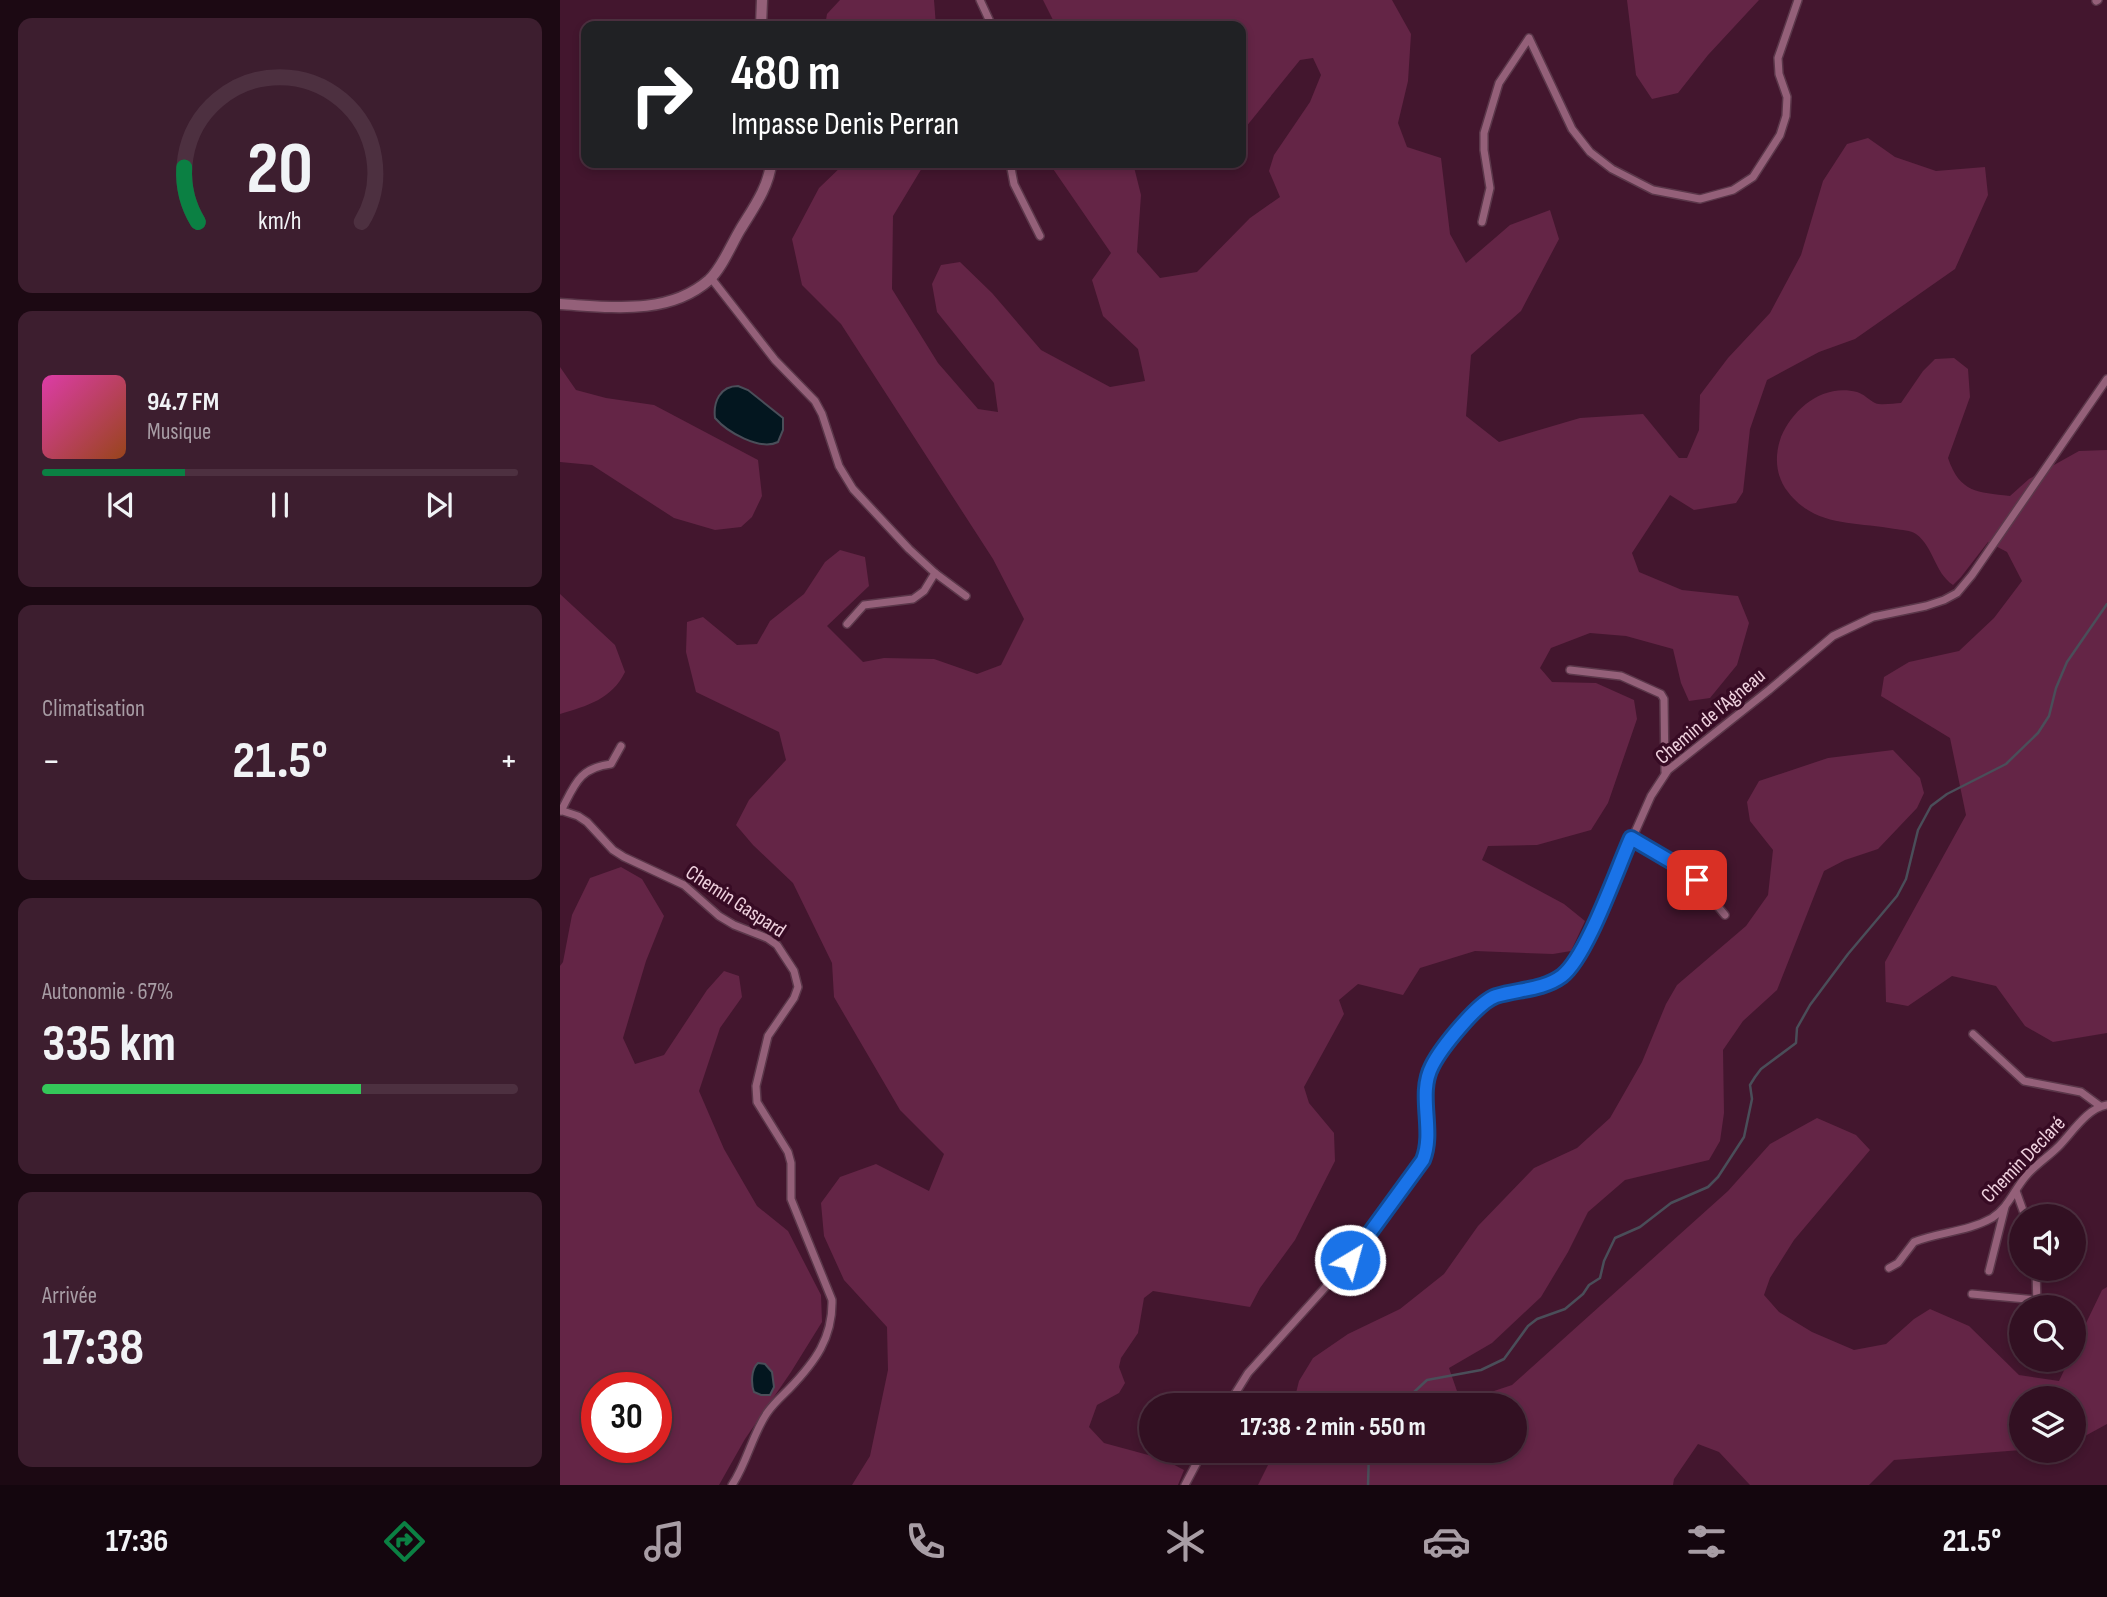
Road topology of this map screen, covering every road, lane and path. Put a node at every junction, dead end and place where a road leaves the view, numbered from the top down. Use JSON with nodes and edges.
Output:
{"nodes":[{"id":1,"x":762,"y":0,"type":"edge"},
{"id":2,"x":980,"y":0,"type":"edge"},
{"id":3,"x":1798,"y":0,"type":"edge"},
{"id":4,"x":761,"y":21,"type":"edge"},
{"id":5,"x":990,"y":21,"type":"edge"},
{"id":6,"x":770,"y":168,"type":"edge"},
{"id":7,"x":1011,"y":168,"type":"edge"},
{"id":8,"x":1482,"y":222,"type":"dead end"},
{"id":9,"x":1040,"y":236,"type":"dead end"},
{"id":10,"x":711,"y":278,"type":"junction"},
{"id":11,"x":560,"y":304,"type":"edge"},
{"id":12,"x":2107,"y":379,"type":"edge"},
{"id":13,"x":935,"y":573,"type":"junction"},
{"id":14,"x":966,"y":596,"type":"dead end"},
{"id":15,"x":847,"y":624,"type":"dead end"},
{"id":16,"x":1570,"y":670,"type":"dead end"},
{"id":17,"x":621,"y":746,"type":"dead end"},
{"id":18,"x":1665,"y":773,"type":"junction"},
{"id":19,"x":560,"y":811,"type":"edge"},
{"id":20,"x":1631,"y":838,"type":"junction"},
{"id":21,"x":1725,"y":915,"type":"dead end"},
{"id":22,"x":1973,"y":1034,"type":"dead end"},
{"id":23,"x":2104,"y":1105,"type":"edge"},
{"id":24,"x":2016,"y":1191,"type":"junction"},
{"id":25,"x":2021,"y":1204,"type":"edge"},
{"id":26,"x":2006,"y":1206,"type":"junction"},
{"id":27,"x":1889,"y":1268,"type":"dead end"},
{"id":28,"x":1989,"y":1271,"type":"dead end"},
{"id":29,"x":1972,"y":1294,"type":"dead end"},
{"id":30,"x":2009,"y":1300,"type":"edge"},
{"id":31,"x":1236,"y":1393,"type":"edge"},
{"id":32,"x":1197,"y":1463,"type":"edge"},
{"id":33,"x":732,"y":1485,"type":"edge"},
{"id":34,"x":1185,"y":1485,"type":"edge"}],
"edges":[{"from":1,"to":4,"type":"main road"},
{"from":2,"to":5,"type":"street"},
{"from":3,"to":8,"type":"street"},
{"from":6,"to":10,"type":"main road"},
{"from":7,"to":9,"type":"street"},
{"from":10,"to":11,"type":"main road"},
{"from":10,"to":13,"type":"street"},
{"from":12,"to":18,"type":"street","name":"Chemin de l’Agneau"},
{"from":13,"to":14,"type":"street"},
{"from":13,"to":15,"type":"street"},
{"from":16,"to":18,"type":"street"},
{"from":17,"to":19,"type":"street"},
{"from":18,"to":20,"type":"street","name":"Chemin de l’Agneau"},
{"from":19,"to":33,"type":"street","name":"Chemin Gaspard"},
{"from":20,"to":21,"type":"street"},
{"from":20,"to":31,"type":"street","name":"Chemin de l’Agneau"},
{"from":22,"to":23,"type":"street"},
{"from":23,"to":24,"type":"street","name":"Chemin Declaré"},
{"from":24,"to":25,"type":"street"},
{"from":24,"to":26,"type":"street","name":"Chemin Declaré"},
{"from":26,"to":27,"type":"street","name":"Chemin Declaré"},
{"from":26,"to":28,"type":"street"},
{"from":29,"to":30,"type":"street"},
{"from":32,"to":34,"type":"street"}]}
